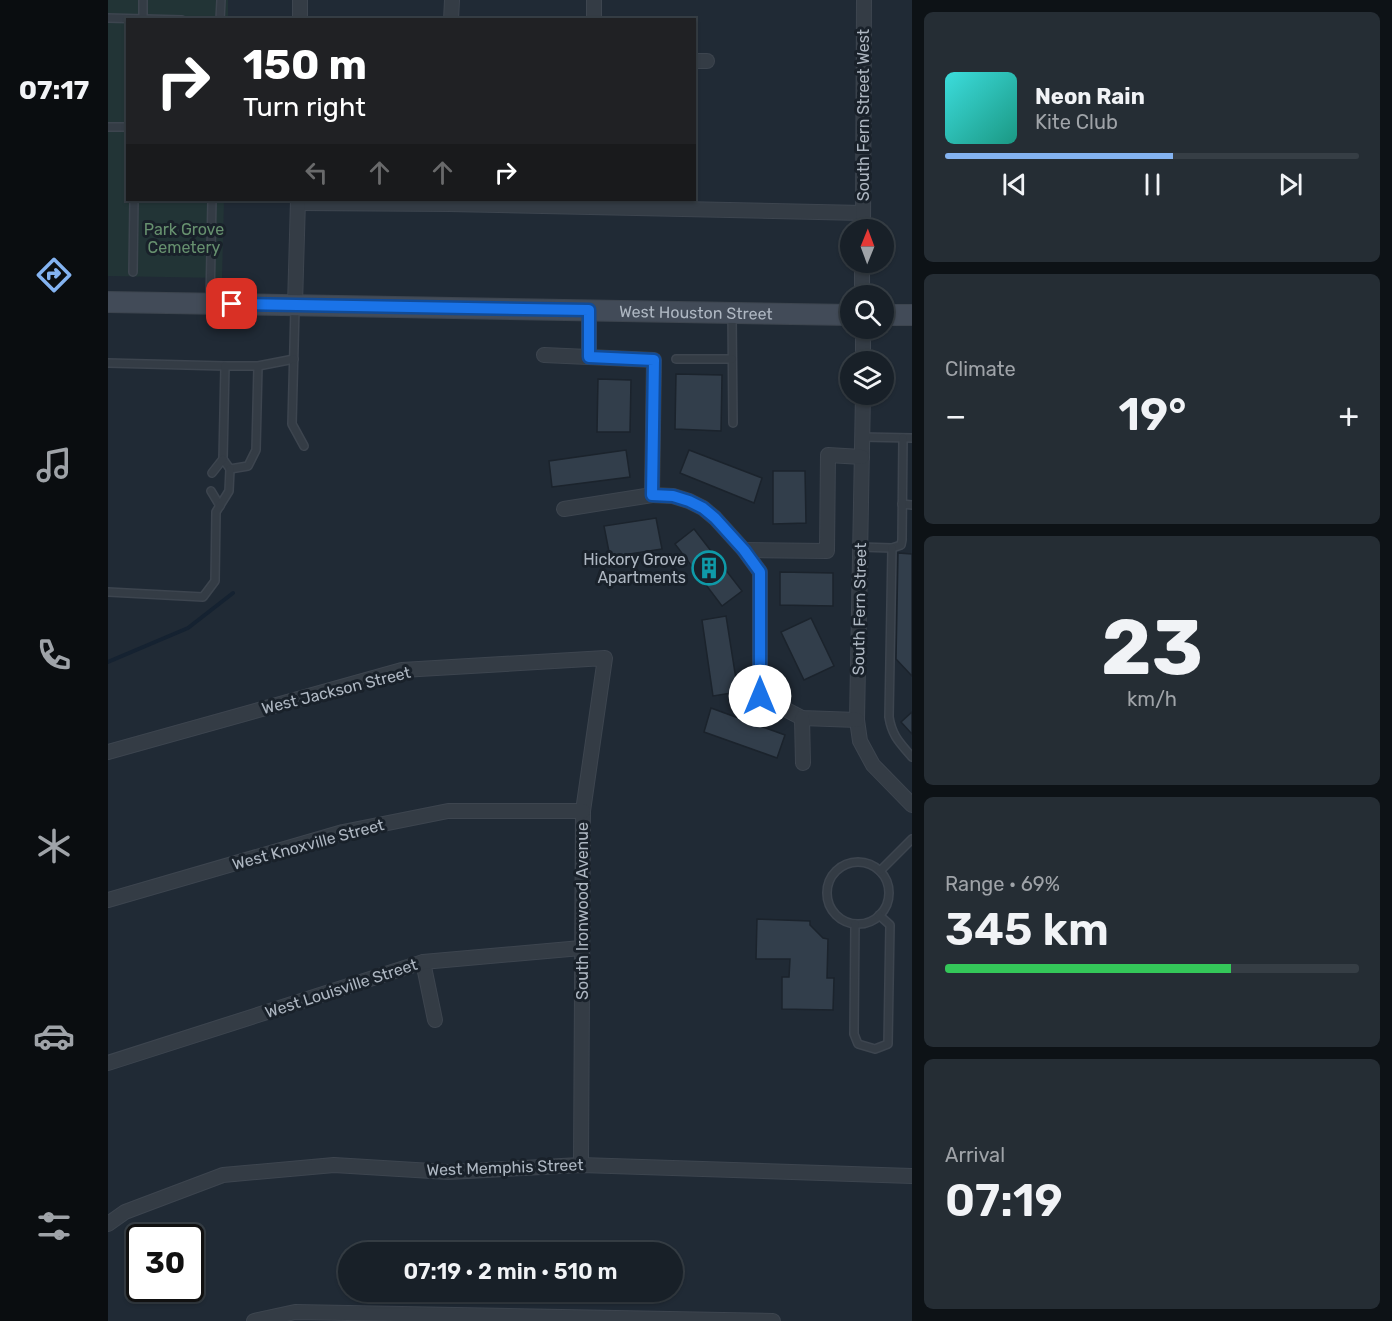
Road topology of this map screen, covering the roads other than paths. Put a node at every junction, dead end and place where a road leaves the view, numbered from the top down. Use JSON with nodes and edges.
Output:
{"nodes":[{"id":1,"x":143,"y":0,"type":"edge"},
{"id":2,"x":221,"y":0,"type":"edge"},
{"id":3,"x":300,"y":0,"type":"edge"},
{"id":4,"x":452,"y":0,"type":"edge"},
{"id":5,"x":594,"y":0,"type":"edge"},
{"id":6,"x":864,"y":0,"type":"edge"},
{"id":7,"x":108,"y":18,"type":"edge"},
{"id":8,"x":143,"y":18,"type":"edge"},
{"id":9,"x":220,"y":18,"type":"edge"},
{"id":10,"x":300,"y":18,"type":"edge"},
{"id":11,"x":451,"y":18,"type":"edge"},
{"id":12,"x":594,"y":18,"type":"edge"},
{"id":13,"x":126,"y":19,"type":"edge"},
{"id":14,"x":108,"y":127,"type":"edge"},
{"id":15,"x":126,"y":127,"type":"edge"},
{"id":16,"x":134,"y":201,"type":"edge"},
{"id":17,"x":212,"y":201,"type":"edge"},
{"id":18,"x":298,"y":201,"type":"edge"},
{"id":19,"x":449,"y":202,"type":"edge"},
{"id":20,"x":591,"y":204,"type":"edge"},
{"id":21,"x":863,"y":213,"type":"junction"},
{"id":22,"x":863,"y":219,"type":"edge"},
{"id":23,"x":133,"y":272,"type":"dead end"},
{"id":24,"x":108,"y":302,"type":"edge"},
{"id":25,"x":210,"y":304,"type":"junction"},
{"id":26,"x":295,"y":305,"type":"junction"},
{"id":27,"x":589,"y":310,"type":"junction"},
{"id":28,"x":732,"y":312,"type":"junction"},
{"id":29,"x":840,"y":315,"type":"edge"},
{"id":30,"x":894,"y":315,"type":"edge"},
{"id":31,"x":912,"y":315,"type":"edge"},
{"id":32,"x":544,"y":355,"type":"dead end"},
{"id":33,"x":589,"y":357,"type":"junction"},
{"id":34,"x":294,"y":359,"type":"junction"},
{"id":35,"x":676,"y":359,"type":"dead end"},
{"id":36,"x":732,"y":359,"type":"junction"},
{"id":37,"x":108,"y":363,"type":"edge"},
{"id":38,"x":225,"y":366,"type":"junction"},
{"id":39,"x":258,"y":366,"type":"junction"},
{"id":40,"x":863,"y":405,"type":"edge"},
{"id":41,"x":733,"y":423,"type":"dead end"},
{"id":42,"x":862,"y":437,"type":"junction"},
{"id":43,"x":903,"y":438,"type":"junction"},
{"id":44,"x":912,"y":438,"type":"edge"},
{"id":45,"x":304,"y":447,"type":"dead end"},
{"id":46,"x":862,"y":457,"type":"junction"},
{"id":47,"x":223,"y":459,"type":"junction"},
{"id":48,"x":230,"y":470,"type":"junction"},
{"id":49,"x":212,"y":473,"type":"dead end"},
{"id":50,"x":211,"y":491,"type":"dead end"},
{"id":51,"x":652,"y":495,"type":"junction"},
{"id":52,"x":902,"y":504,"type":"junction"},
{"id":53,"x":912,"y":505,"type":"edge"},
{"id":54,"x":220,"y":507,"type":"junction"},
{"id":55,"x":564,"y":509,"type":"dead end"},
{"id":56,"x":860,"y":548,"type":"junction"},
{"id":57,"x":891,"y":548,"type":"junction"},
{"id":58,"x":744,"y":550,"type":"junction"},
{"id":59,"x":108,"y":592,"type":"edge"},
{"id":60,"x":606,"y":658,"type":"joint"},
{"id":61,"x":802,"y":718,"type":"junction"},
{"id":62,"x":857,"y":720,"type":"junction"},
{"id":63,"x":108,"y":752,"type":"edge"},
{"id":64,"x":912,"y":758,"type":"edge"},
{"id":65,"x":802,"y":764,"type":"dead end"},
{"id":66,"x":910,"y":799,"type":"edge"},
{"id":67,"x":583,"y":811,"type":"junction"},
{"id":68,"x":912,"y":839,"type":"edge"},
{"id":69,"x":880,"y":871,"type":"junction"},
{"id":70,"x":108,"y":900,"type":"edge"},
{"id":71,"x":879,"y":915,"type":"junction"},
{"id":72,"x":855,"y":924,"type":"junction"},
{"id":73,"x":582,"y":948,"type":"junction"},
{"id":74,"x":423,"y":962,"type":"junction"},
{"id":75,"x":435,"y":1020,"type":"dead end"},
{"id":76,"x":108,"y":1063,"type":"edge"},
{"id":77,"x":581,"y":1165,"type":"junction"},
{"id":78,"x":912,"y":1176,"type":"edge"},
{"id":79,"x":108,"y":1224,"type":"edge"},
{"id":80,"x":254,"y":1321,"type":"edge"},
{"id":81,"x":773,"y":1321,"type":"edge"}],
"edges":[{"from":1,"to":8,"type":"lane"},
{"from":2,"to":9,"type":"lane"},
{"from":3,"to":10,"type":"street"},
{"from":4,"to":11,"type":"street"},
{"from":5,"to":12,"type":"street"},
{"from":6,"to":21,"type":"street","name":"South Fern Street West"},
{"from":7,"to":13,"type":"lane"},
{"from":14,"to":15,"type":"lane"},
{"from":16,"to":23,"type":"lane"},
{"from":17,"to":25,"type":"lane"},
{"from":18,"to":19,"type":"street"},
{"from":18,"to":26,"type":"street"},
{"from":19,"to":20,"type":"street"},
{"from":20,"to":21,"type":"street"},
{"from":21,"to":22,"type":"street","name":"South Fern Street West"},
{"from":24,"to":25,"type":"main road","name":"West Houston Street"},
{"from":25,"to":26,"type":"main road","name":"West Houston Street"},
{"from":26,"to":27,"type":"main road","name":"West Houston Street"},
{"from":26,"to":34,"type":"lane"},
{"from":27,"to":28,"type":"main road","name":"West Houston Street"},
{"from":27,"to":33,"type":"street"},
{"from":28,"to":29,"type":"main road","name":"West Houston Street"},
{"from":28,"to":36,"type":"lane"},
{"from":30,"to":31,"type":"main road"},
{"from":32,"to":33,"type":"street"},
{"from":33,"to":51,"type":"street"},
{"from":34,"to":39,"type":"lane"},
{"from":34,"to":45,"type":"lane"},
{"from":35,"to":36,"type":"lane"},
{"from":36,"to":41,"type":"lane"},
{"from":37,"to":38,"type":"lane"},
{"from":38,"to":39,"type":"lane"},
{"from":38,"to":47,"type":"lane"},
{"from":39,"to":48,"type":"lane"},
{"from":40,"to":42,"type":"street","name":"South Fern Street"},
{"from":42,"to":43,"type":"lane"},
{"from":42,"to":46,"type":"street","name":"South Fern Street"},
{"from":43,"to":44,"type":"lane"},
{"from":43,"to":52,"type":"lane"},
{"from":46,"to":56,"type":"street","name":"South Fern Street"},
{"from":46,"to":58,"type":"street"},
{"from":47,"to":48,"type":"lane"},
{"from":47,"to":49,"type":"lane"},
{"from":48,"to":54,"type":"lane"},
{"from":50,"to":54,"type":"lane"},
{"from":51,"to":55,"type":"street"},
{"from":51,"to":58,"type":"street"},
{"from":52,"to":53,"type":"lane"},
{"from":52,"to":57,"type":"lane"},
{"from":54,"to":59,"type":"lane"},
{"from":56,"to":57,"type":"lane"},
{"from":56,"to":62,"type":"street","name":"South Fern Street"},
{"from":57,"to":64,"type":"lane"},
{"from":58,"to":61,"type":"street"},
{"from":60,"to":63,"type":"street","name":"West Jackson Street"},
{"from":60,"to":67,"type":"street","name":"South Ironwood Avenue"},
{"from":61,"to":62,"type":"street"},
{"from":61,"to":65,"type":"street"},
{"from":62,"to":66,"type":"street","name":"South Fern Street"},
{"from":67,"to":70,"type":"street","name":"West Knoxville Street"},
{"from":67,"to":73,"type":"street","name":"South Ironwood Avenue"},
{"from":68,"to":69,"type":"lane"},
{"from":69,"to":71,"type":"lane"},
{"from":69,"to":72,"type":"lane"},
{"from":71,"to":72,"type":"lane"},
{"from":71,"to":72,"type":"lane"},
{"from":73,"to":74,"type":"street","name":"West Louisville Street"},
{"from":73,"to":77,"type":"street","name":"South Ironwood Avenue"},
{"from":74,"to":75,"type":"street"},
{"from":74,"to":76,"type":"street","name":"West Louisville Street"},
{"from":77,"to":78,"type":"street","name":"West Memphis Street"},
{"from":77,"to":79,"type":"street","name":"West Memphis Street"},
{"from":80,"to":81,"type":"street"}]}
